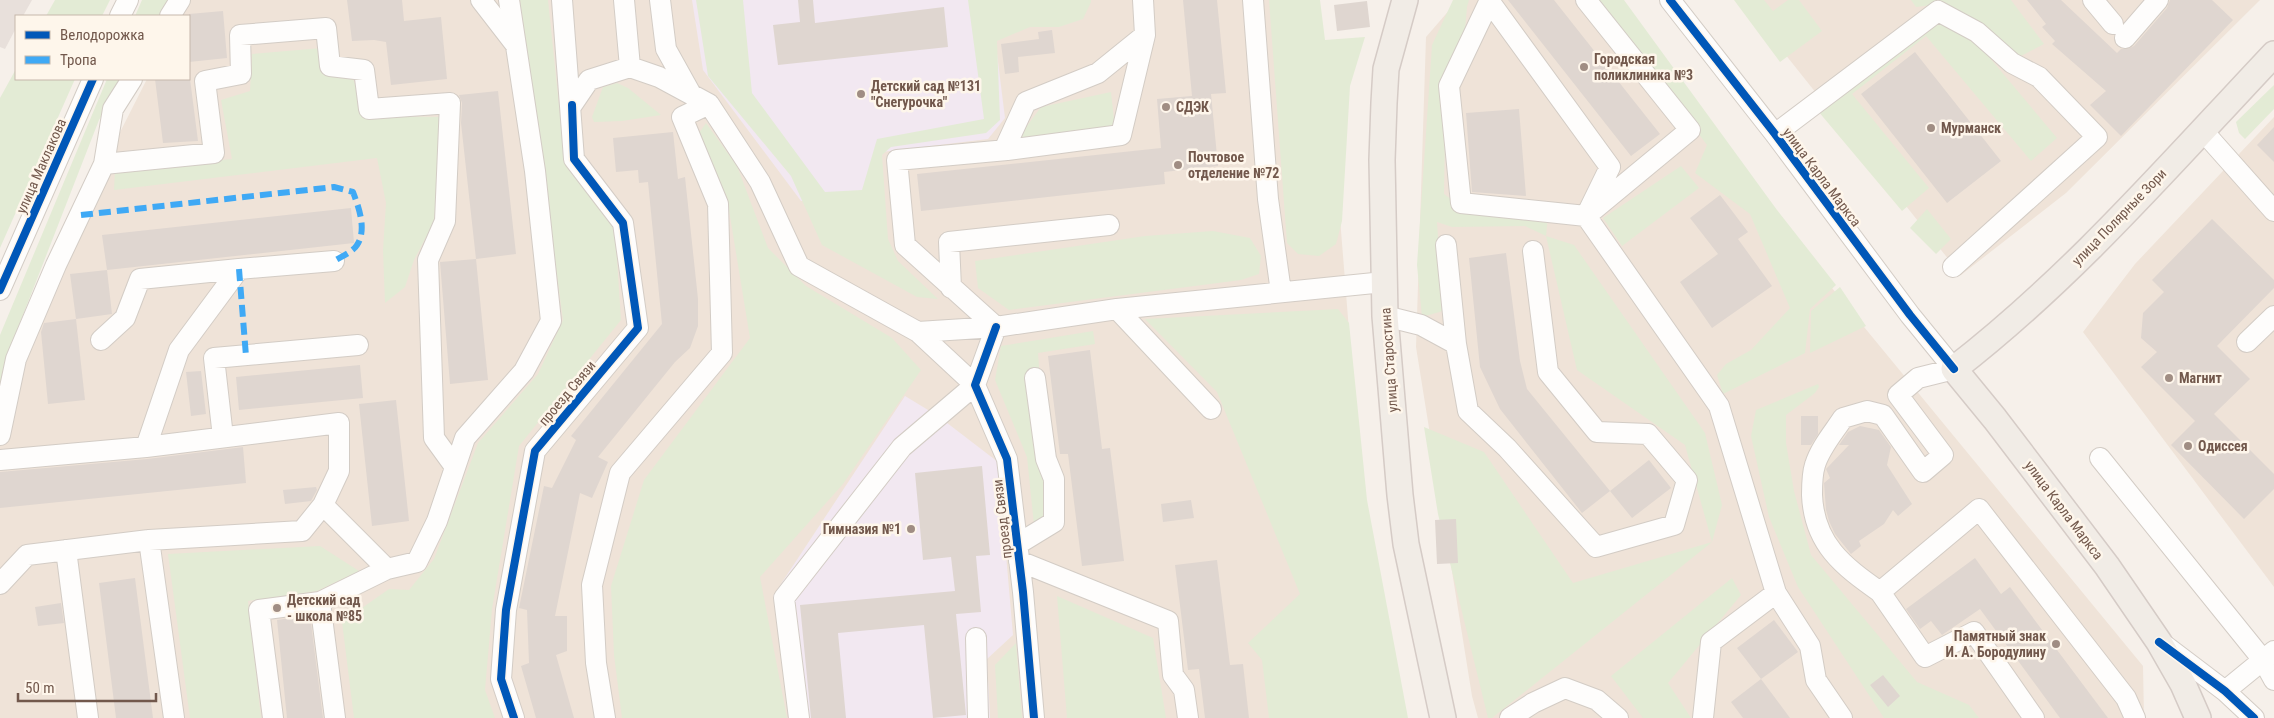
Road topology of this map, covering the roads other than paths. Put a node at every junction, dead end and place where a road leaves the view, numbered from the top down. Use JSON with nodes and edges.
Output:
{"nodes":[{"id":1,"x":128,"y":0,"type":"edge"},
{"id":2,"x":180,"y":0,"type":"edge"},
{"id":3,"x":481,"y":0,"type":"edge"},
{"id":4,"x":509,"y":0,"type":"edge"},
{"id":5,"x":562,"y":0,"type":"edge"},
{"id":6,"x":624,"y":0,"type":"edge"},
{"id":7,"x":660,"y":0,"type":"edge"},
{"id":8,"x":1143,"y":0,"type":"edge"},
{"id":9,"x":1253,"y":0,"type":"edge"},
{"id":10,"x":1405,"y":0,"type":"edge"},
{"id":11,"x":1586,"y":0,"type":"edge"},
{"id":12,"x":1670,"y":0,"type":"edge"},
{"id":13,"x":2093,"y":0,"type":"edge"},
{"id":14,"x":2158,"y":0,"type":"edge"},
{"id":15,"x":1490,"y":1,"type":"edge"},
{"id":16,"x":120,"y":15,"type":"edge"},
{"id":17,"x":171,"y":15,"type":"edge"},
{"id":18,"x":1145,"y":35,"type":"junction"},
{"id":19,"x":518,"y":47,"type":"junction"},
{"id":20,"x":2274,"y":54,"type":"edge"},
{"id":21,"x":630,"y":67,"type":"junction"},
{"id":22,"x":93,"y":80,"type":"edge"},
{"id":23,"x":131,"y":80,"type":"edge"},
{"id":24,"x":670,"y":82,"type":"junction"},
{"id":25,"x":691,"y":94,"type":"junction"},
{"id":26,"x":709,"y":104,"type":"junction"},
{"id":27,"x":572,"y":105,"type":"junction"},
{"id":28,"x":682,"y":117,"type":"junction"},
{"id":29,"x":2202,"y":130,"type":"junction"},
{"id":30,"x":1775,"y":134,"type":"junction"},
{"id":31,"x":1004,"y":150,"type":"junction"},
{"id":32,"x":104,"y":164,"type":"junction"},
{"id":33,"x":2273,"y":209,"type":"edge"},
{"id":34,"x":1586,"y":216,"type":"junction"},
{"id":35,"x":1109,"y":225,"type":"dead end"},
{"id":36,"x":1446,"y":245,"type":"dead end"},
{"id":37,"x":1533,"y":251,"type":"dead end"},
{"id":38,"x":334,"y":261,"type":"dead end"},
{"id":39,"x":1953,"y":267,"type":"dead end"},
{"id":40,"x":239,"y":269,"type":"junction"},
{"id":41,"x":1384,"y":282,"type":"junction"},
{"id":42,"x":951,"y":288,"type":"junction"},
{"id":43,"x":0,"y":290,"type":"edge"},
{"id":44,"x":1281,"y":292,"type":"junction"},
{"id":45,"x":1117,"y":309,"type":"junction"},
{"id":46,"x":1385,"y":316,"type":"junction"},
{"id":47,"x":2274,"y":316,"type":"edge"},
{"id":48,"x":996,"y":327,"type":"junction"},
{"id":49,"x":918,"y":332,"type":"junction"},
{"id":50,"x":101,"y":340,"type":"dead end"},
{"id":51,"x":2247,"y":342,"type":"dead end"},
{"id":52,"x":1456,"y":344,"type":"junction"},
{"id":53,"x":358,"y":345,"type":"dead end"},
{"id":54,"x":1954,"y":369,"type":"junction"},
{"id":55,"x":1035,"y":378,"type":"dead end"},
{"id":56,"x":975,"y":385,"type":"junction"},
{"id":57,"x":1211,"y":409,"type":"dead end"},
{"id":58,"x":0,"y":435,"type":"edge"},
{"id":59,"x":222,"y":437,"type":"junction"},
{"id":60,"x":146,"y":446,"type":"junction"},
{"id":61,"x":2100,"y":458,"type":"dead end"},
{"id":62,"x":0,"y":460,"type":"edge"},
{"id":63,"x":455,"y":466,"type":"junction"},
{"id":64,"x":323,"y":505,"type":"junction"},
{"id":65,"x":149,"y":540,"type":"junction"},
{"id":66,"x":66,"y":550,"type":"junction"},
{"id":67,"x":1018,"y":552,"type":"junction"},
{"id":68,"x":387,"y":569,"type":"junction"},
{"id":69,"x":0,"y":584,"type":"edge"},
{"id":70,"x":1880,"y":592,"type":"junction"},
{"id":71,"x":1776,"y":593,"type":"junction"},
{"id":72,"x":320,"y":602,"type":"junction"},
{"id":73,"x":976,"y":638,"type":"dead end"},
{"id":74,"x":2159,"y":642,"type":"junction"},
{"id":75,"x":2268,"y":656,"type":"edge"},
{"id":76,"x":2274,"y":680,"type":"edge"},
{"id":77,"x":2225,"y":691,"type":"junction"},
{"id":78,"x":2194,"y":717,"type":"edge"},
{"id":79,"x":88,"y":718,"type":"edge"},
{"id":80,"x":174,"y":718,"type":"edge"},
{"id":81,"x":273,"y":718,"type":"edge"},
{"id":82,"x":335,"y":718,"type":"edge"},
{"id":83,"x":514,"y":718,"type":"edge"},
{"id":84,"x":606,"y":718,"type":"edge"},
{"id":85,"x":799,"y":718,"type":"edge"},
{"id":86,"x":978,"y":718,"type":"edge"},
{"id":87,"x":1034,"y":718,"type":"edge"},
{"id":88,"x":1188,"y":718,"type":"edge"},
{"id":89,"x":1443,"y":718,"type":"edge"},
{"id":90,"x":1510,"y":718,"type":"edge"},
{"id":91,"x":1618,"y":718,"type":"edge"},
{"id":92,"x":1703,"y":718,"type":"edge"},
{"id":93,"x":1842,"y":718,"type":"edge"},
{"id":94,"x":2034,"y":718,"type":"edge"},
{"id":95,"x":2136,"y":718,"type":"edge"},
{"id":96,"x":2254,"y":718,"type":"edge"}],
"edges":[{"from":1,"to":16,"type":"street"},
{"from":2,"to":17,"type":"street"},
{"from":3,"to":19,"type":"street"},
{"from":4,"to":19,"type":"street"},
{"from":5,"to":27,"type":"street","name":"проезд Связи"},
{"from":6,"to":21,"type":"street"},
{"from":7,"to":25,"type":"street"},
{"from":8,"to":18,"type":"street"},
{"from":9,"to":44,"type":"street"},
{"from":10,"to":41,"type":"main road","name":"улица Старостина"},
{"from":11,"to":34,"type":"street"},
{"from":12,"to":30,"type":"street","name":"улица Карла Маркса"},
{"from":13,"to":14,"type":"street"},
{"from":15,"to":34,"type":"street"},
{"from":15,"to":34,"type":"street"},
{"from":18,"to":31,"type":"street"},
{"from":18,"to":31,"type":"street"},
{"from":19,"to":63,"type":"street"},
{"from":20,"to":29,"type":"main road","name":"улица Полярные Зори"},
{"from":21,"to":24,"type":"street"},
{"from":21,"to":27,"type":"street"},
{"from":22,"to":43,"type":"street","name":"улица Маклакова"},
{"from":23,"to":32,"type":"street"},
{"from":24,"to":25,"type":"street"},
{"from":24,"to":28,"type":"street"},
{"from":25,"to":26,"type":"street"},
{"from":26,"to":28,"type":"street"},
{"from":26,"to":49,"type":"street"},
{"from":27,"to":83,"type":"street","name":"проезд Связи"},
{"from":28,"to":84,"type":"street"},
{"from":29,"to":33,"type":"street"},
{"from":29,"to":54,"type":"main road","name":"улица Полярные Зори"},
{"from":30,"to":39,"type":"street"},
{"from":30,"to":54,"type":"street","name":"улица Карла Маркса"},
{"from":31,"to":42,"type":"street"},
{"from":32,"to":58,"type":"street"},
{"from":32,"to":63,"type":"street"},
{"from":34,"to":71,"type":"street"},
{"from":35,"to":42,"type":"street"},
{"from":36,"to":52,"type":"street"},
{"from":37,"to":52,"type":"street"},
{"from":38,"to":40,"type":"street"},
{"from":40,"to":50,"type":"street"},
{"from":40,"to":60,"type":"street"},
{"from":41,"to":44,"type":"street"},
{"from":41,"to":46,"type":"main road","name":"улица Старостина"},
{"from":42,"to":48,"type":"street"},
{"from":44,"to":45,"type":"street"},
{"from":45,"to":48,"type":"street"},
{"from":45,"to":57,"type":"street"},
{"from":46,"to":52,"type":"street"},
{"from":46,"to":89,"type":"main road","name":"улица Старостина"},
{"from":47,"to":51,"type":"street"},
{"from":48,"to":49,"type":"street"},
{"from":48,"to":56,"type":"street"},
{"from":49,"to":56,"type":"street"},
{"from":53,"to":59,"type":"street"},
{"from":54,"to":70,"type":"street"},
{"from":54,"to":74,"type":"main road","name":"улица Карла Маркса"},
{"from":55,"to":67,"type":"street"},
{"from":56,"to":67,"type":"street","name":"проезд Связи"},
{"from":56,"to":85,"type":"street"},
{"from":59,"to":60,"type":"street"},
{"from":59,"to":64,"type":"street"},
{"from":60,"to":62,"type":"street"},
{"from":61,"to":75,"type":"street"},
{"from":63,"to":68,"type":"street"},
{"from":64,"to":65,"type":"street"},
{"from":64,"to":68,"type":"street"},
{"from":65,"to":66,"type":"street"},
{"from":65,"to":80,"type":"street"},
{"from":66,"to":69,"type":"street"},
{"from":66,"to":79,"type":"street"},
{"from":67,"to":87,"type":"street","name":"проезд Связи"},
{"from":67,"to":88,"type":"street"},
{"from":68,"to":72,"type":"street"},
{"from":70,"to":94,"type":"street"},
{"from":70,"to":95,"type":"street"},
{"from":71,"to":92,"type":"street"},
{"from":71,"to":93,"type":"street"},
{"from":72,"to":81,"type":"street"},
{"from":72,"to":82,"type":"street"},
{"from":73,"to":86,"type":"street"},
{"from":74,"to":77,"type":"street","name":"улица Карла Маркса"},
{"from":74,"to":78,"type":"main road"},
{"from":75,"to":76,"type":"street"},
{"from":75,"to":77,"type":"street"},
{"from":77,"to":96,"type":"street","name":"улица Карла Маркса"},
{"from":90,"to":91,"type":"street"}]}
